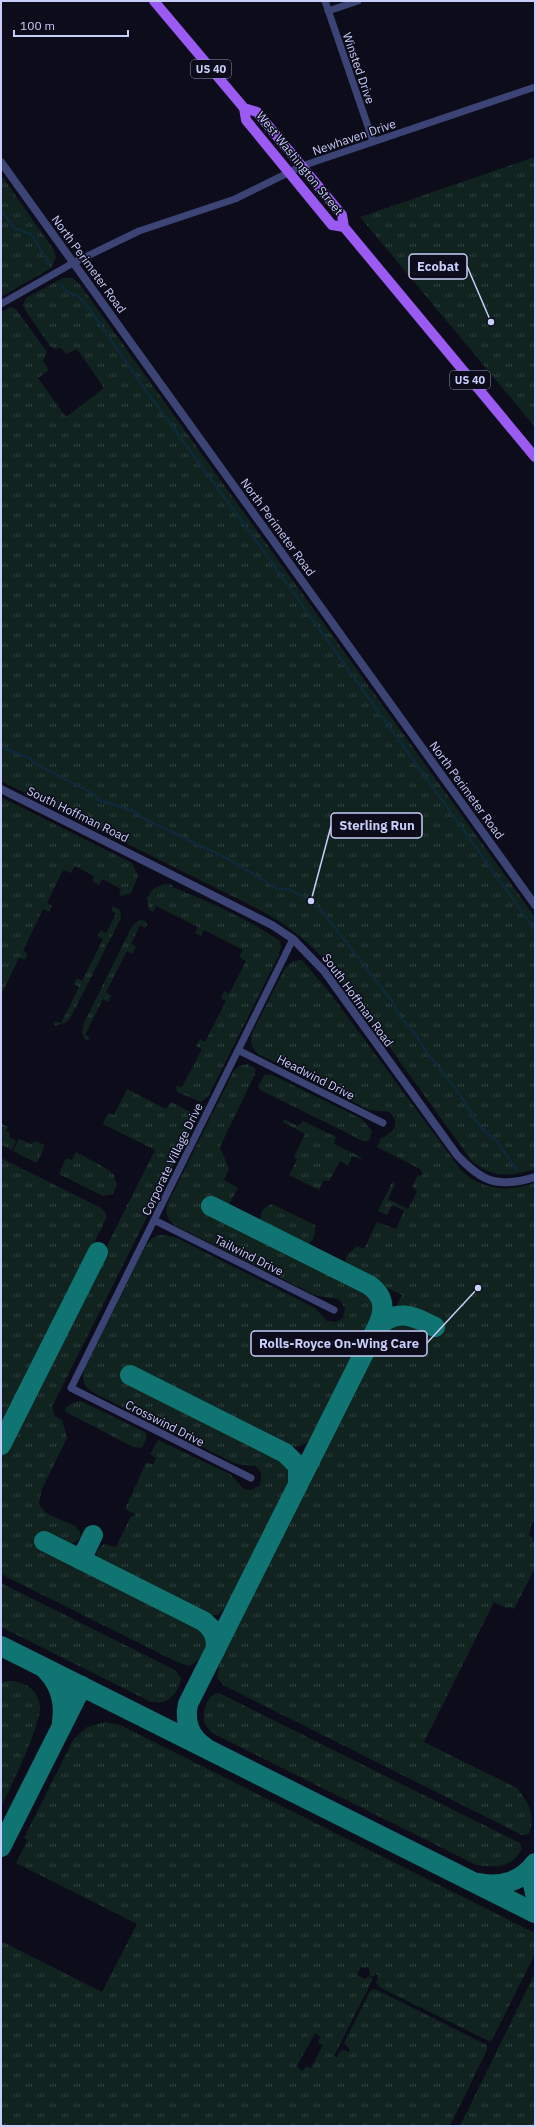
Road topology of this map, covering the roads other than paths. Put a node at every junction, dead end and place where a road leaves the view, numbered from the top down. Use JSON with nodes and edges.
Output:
{"nodes":[{"id":1,"x":154,"y":1,"type":"edge"},
{"id":2,"x":325,"y":1,"type":"edge"},
{"id":3,"x":358,"y":1,"type":"edge"},
{"id":4,"x":328,"y":11,"type":"junction"},
{"id":5,"x":535,"y":87,"type":"edge"},
{"id":6,"x":244,"y":108,"type":"junction"},
{"id":7,"x":373,"y":141,"type":"junction"},
{"id":8,"x":1,"y":162,"type":"edge"},
{"id":9,"x":302,"y":166,"type":"junction"},
{"id":10,"x":288,"y":172,"type":"junction"},
{"id":11,"x":344,"y":227,"type":"junction"},
{"id":12,"x":73,"y":263,"type":"junction"},
{"id":13,"x":1,"y":304,"type":"edge"},
{"id":14,"x":535,"y":457,"type":"edge"},
{"id":15,"x":1,"y":789,"type":"edge"},
{"id":16,"x":535,"y":905,"type":"edge"},
{"id":17,"x":293,"y":940,"type":"junction"},
{"id":18,"x":238,"y":1050,"type":"junction"},
{"id":19,"x":383,"y":1123,"type":"dead end"},
{"id":20,"x":535,"y":1177,"type":"edge"},
{"id":21,"x":154,"y":1220,"type":"junction"},
{"id":22,"x":334,"y":1310,"type":"dead end"},
{"id":23,"x":71,"y":1388,"type":"joint"},
{"id":24,"x":250,"y":1478,"type":"dead end"}],
"edges":[{"from":1,"to":6,"type":"main road","name":"West Washington Street","number":"US 40"},
{"from":2,"to":4,"type":"street","name":"Winsted Drive"},
{"from":3,"to":4,"type":"street"},
{"from":4,"to":7,"type":"street","name":"Winsted Drive"},
{"from":5,"to":7,"type":"street","name":"Newhaven Drive"},
{"from":6,"to":9,"type":"main road","name":"West Washington Street","number":"US 40"},
{"from":6,"to":10,"type":"main road","name":"West Washington Street","number":"US 40"},
{"from":7,"to":9,"type":"street","name":"Newhaven Drive"},
{"from":8,"to":12,"type":"street","name":"North Perimeter Road"},
{"from":9,"to":10,"type":"street","name":"Newhaven Drive"},
{"from":9,"to":11,"type":"main road","name":"West Washington Street","number":"US 40"},
{"from":10,"to":11,"type":"main road","name":"West Washington Street","number":"US 40"},
{"from":10,"to":12,"type":"street","name":"Newhaven Drive"},
{"from":11,"to":14,"type":"main road","name":"West Washington Street","number":"US 40"},
{"from":12,"to":13,"type":"street","name":"Newhaven Drive"},
{"from":12,"to":16,"type":"street","name":"North Perimeter Road"},
{"from":15,"to":17,"type":"street","name":"South Hoffman Road"},
{"from":17,"to":18,"type":"street","name":"Corporate Village Drive"},
{"from":17,"to":20,"type":"street","name":"South Hoffman Road"},
{"from":18,"to":19,"type":"street","name":"Headwind Drive"},
{"from":18,"to":21,"type":"street","name":"Corporate Village Drive"},
{"from":21,"to":22,"type":"street","name":"Tailwind Drive"},
{"from":21,"to":23,"type":"street","name":"Corporate Village Drive"},
{"from":23,"to":24,"type":"street","name":"Crosswind Drive"}]}
